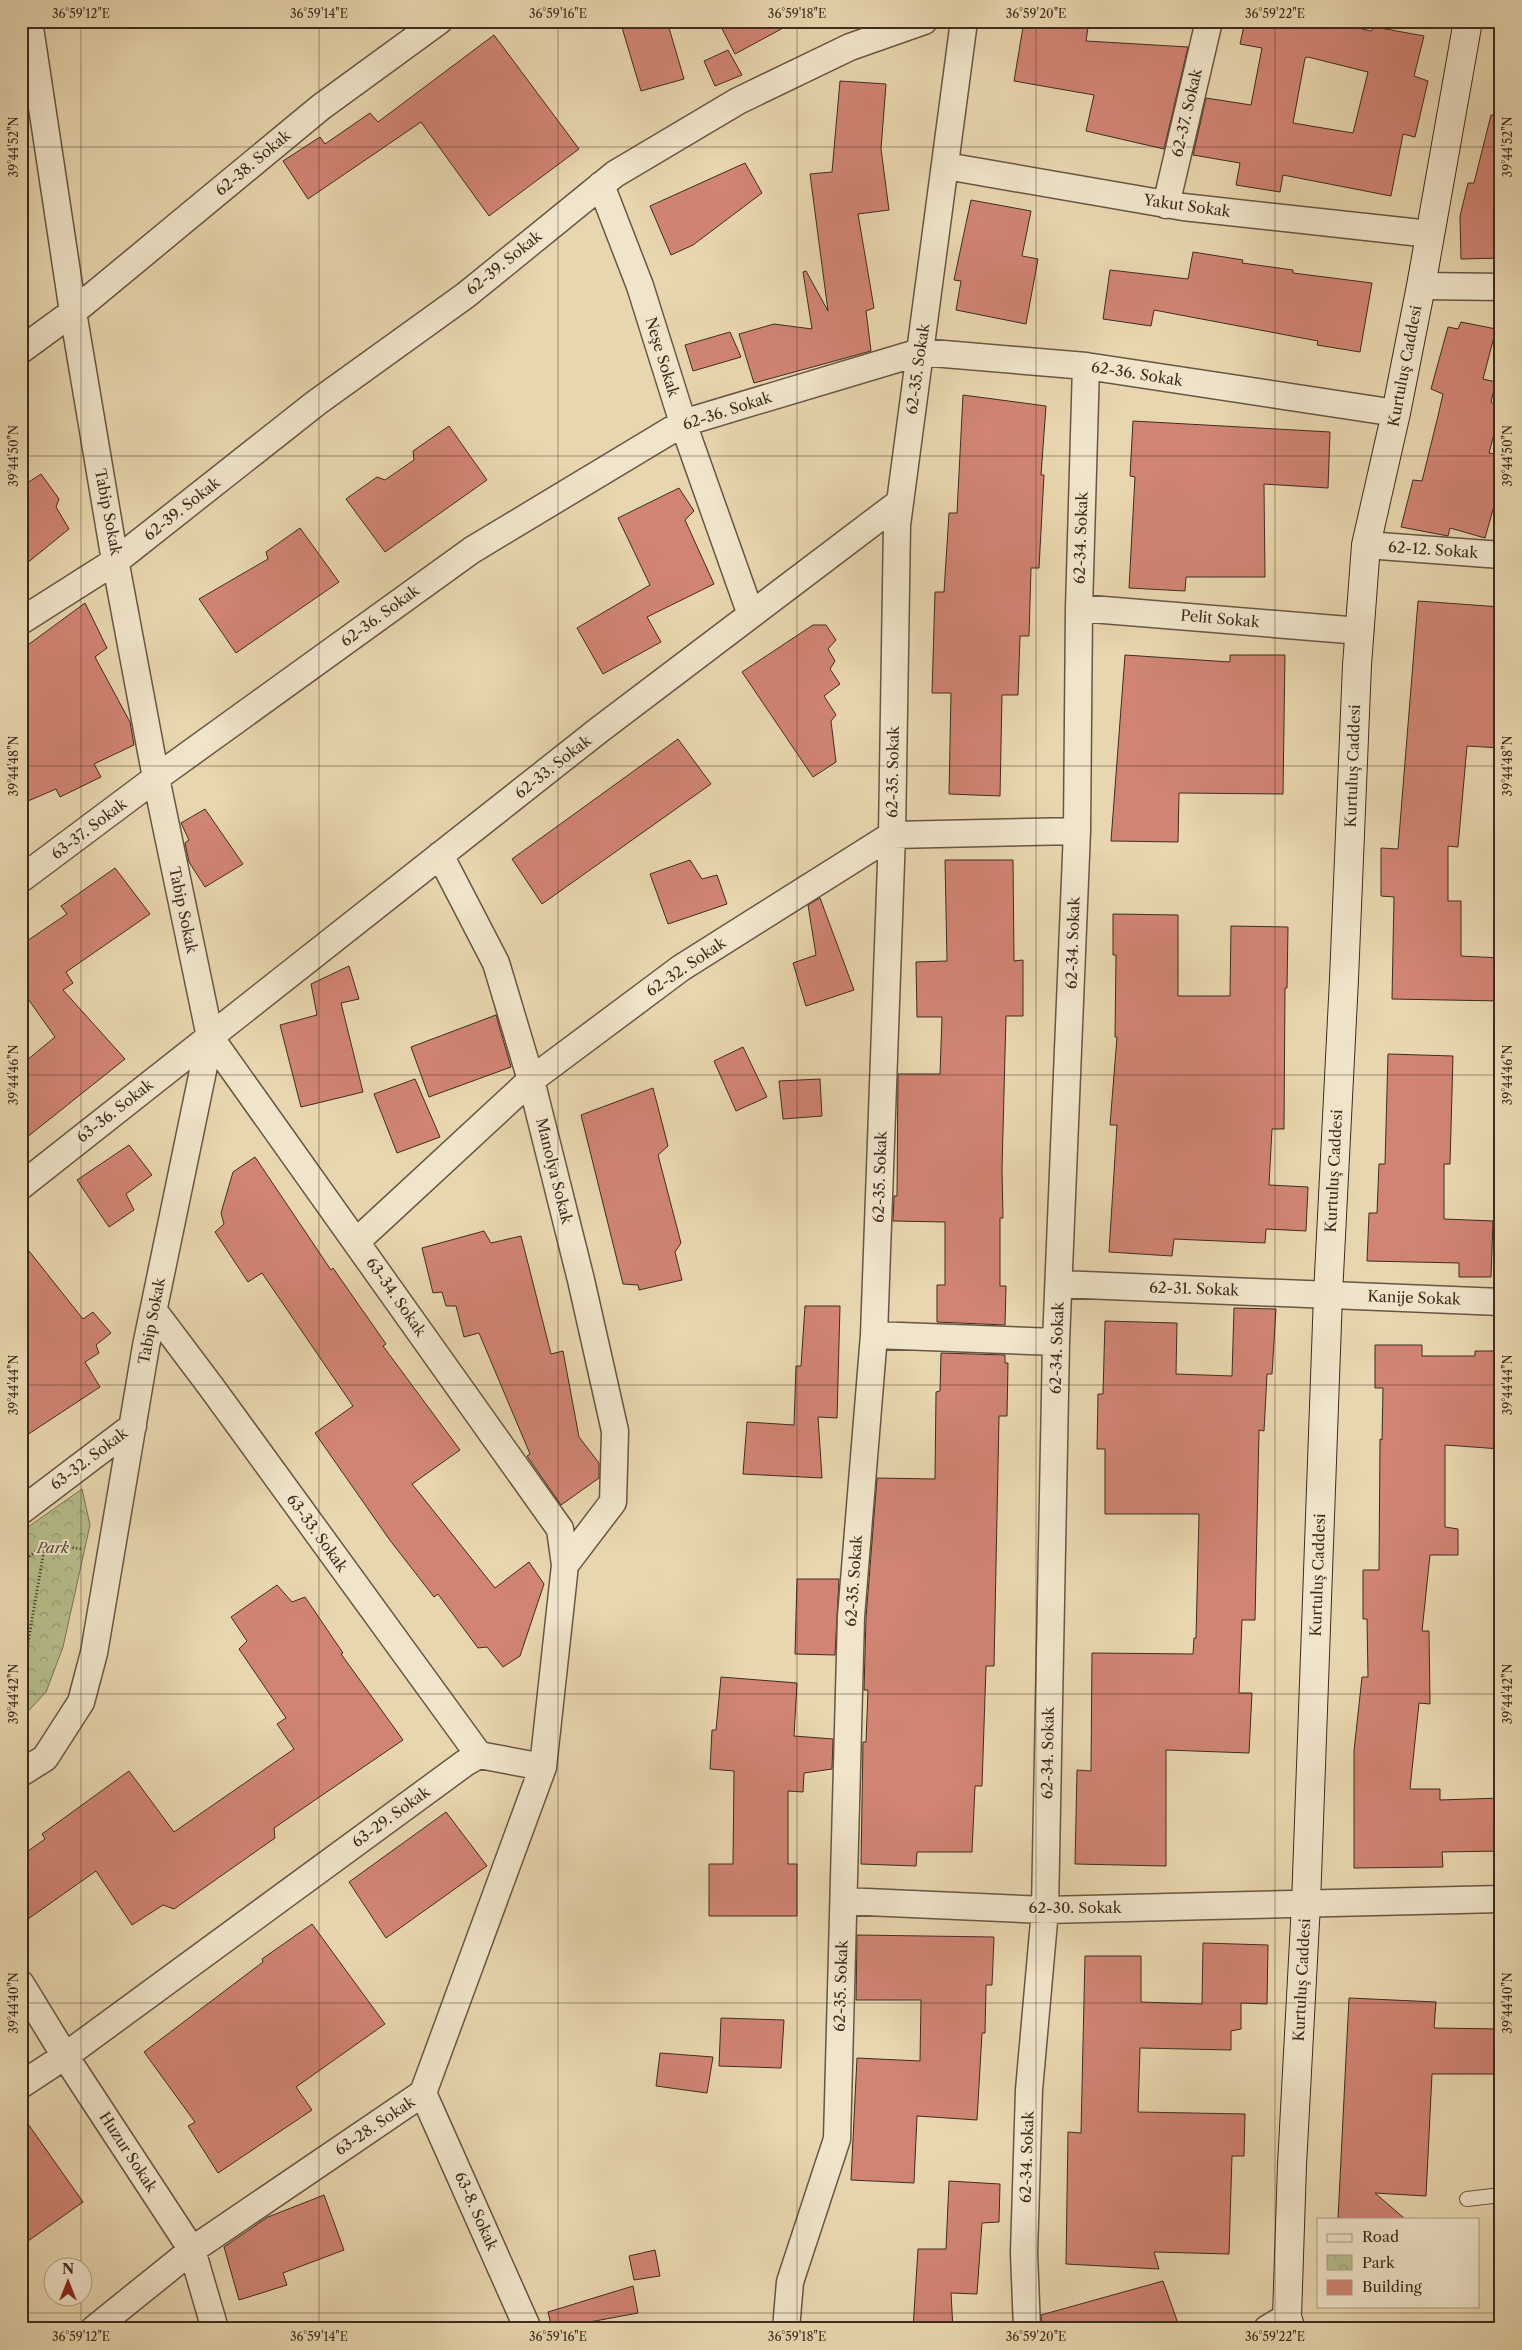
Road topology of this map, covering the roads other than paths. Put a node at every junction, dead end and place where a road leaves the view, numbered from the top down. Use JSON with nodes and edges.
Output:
{"nodes":[{"id":1,"x":29,"y":21,"type":"edge"},
{"id":2,"x":439,"y":21,"type":"edge"},
{"id":3,"x":924,"y":21,"type":"edge"},
{"id":4,"x":964,"y":21,"type":"edge"},
{"id":5,"x":1209,"y":21,"type":"edge"},
{"id":6,"x":1468,"y":21,"type":"edge"},
{"id":7,"x":946,"y":166,"type":"junction"},
{"id":8,"x":600,"y":185,"type":"junction"},
{"id":9,"x":1166,"y":204,"type":"junction"},
{"id":10,"x":1430,"y":234,"type":"junction"},
{"id":11,"x":1420,"y":286,"type":"junction"},
{"id":12,"x":1501,"y":287,"type":"edge"},
{"id":13,"x":73,"y":312,"type":"junction"},
{"id":14,"x":21,"y":350,"type":"edge"},
{"id":15,"x":920,"y":352,"type":"junction"},
{"id":16,"x":1086,"y":366,"type":"junction"},
{"id":17,"x":1396,"y":413,"type":"junction"},
{"id":18,"x":683,"y":424,"type":"junction"},
{"id":19,"x":900,"y":502,"type":"junction"},
{"id":20,"x":1366,"y":546,"type":"junction"},
{"id":21,"x":1501,"y":555,"type":"edge"},
{"id":22,"x":117,"y":560,"type":"junction"},
{"id":23,"x":1079,"y":608,"type":"junction"},
{"id":24,"x":751,"y":615,"type":"junction"},
{"id":25,"x":21,"y":621,"type":"edge"},
{"id":26,"x":1360,"y":631,"type":"junction"},
{"id":27,"x":156,"y":778,"type":"junction"},
{"id":28,"x":1077,"y":831,"type":"junction"},
{"id":29,"x":892,"y":835,"type":"junction"},
{"id":30,"x":440,"y":855,"type":"junction"},
{"id":31,"x":21,"y":879,"type":"edge"},
{"id":32,"x":210,"y":1037,"type":"junction"},
{"id":33,"x":531,"y":1080,"type":"junction"},
{"id":34,"x":21,"y":1186,"type":"edge"},
{"id":35,"x":357,"y":1241,"type":"junction"},
{"id":36,"x":1059,"y":1284,"type":"junction"},
{"id":37,"x":1328,"y":1295,"type":"junction"},
{"id":38,"x":1501,"y":1302,"type":"edge"},
{"id":39,"x":154,"y":1311,"type":"junction"},
{"id":40,"x":874,"y":1335,"type":"junction"},
{"id":41,"x":1056,"y":1342,"type":"junction"},
{"id":42,"x":133,"y":1426,"type":"junction"},
{"id":43,"x":21,"y":1511,"type":"edge"},
{"id":44,"x":565,"y":1565,"type":"junction"},
{"id":45,"x":479,"y":1755,"type":"junction"},
{"id":46,"x":543,"y":1767,"type":"junction"},
{"id":47,"x":21,"y":1773,"type":"edge"},
{"id":48,"x":1501,"y":1899,"type":"edge"},
{"id":49,"x":844,"y":1901,"type":"junction"},
{"id":50,"x":1306,"y":1904,"type":"junction"},
{"id":51,"x":1045,"y":1910,"type":"junction"},
{"id":52,"x":21,"y":1984,"type":"edge"},
{"id":53,"x":65,"y":2056,"type":"junction"},
{"id":54,"x":21,"y":2085,"type":"edge"},
{"id":55,"x":423,"y":2093,"type":"junction"},
{"id":56,"x":1501,"y":2195,"type":"edge"},
{"id":57,"x":1466,"y":2199,"type":"dead end"},
{"id":58,"x":192,"y":2250,"type":"junction"},
{"id":59,"x":1282,"y":2325,"type":"edge"},
{"id":60,"x":94,"y":2329,"type":"edge"},
{"id":61,"x":215,"y":2329,"type":"edge"},
{"id":62,"x":528,"y":2329,"type":"edge"},
{"id":63,"x":786,"y":2329,"type":"edge"},
{"id":64,"x":1028,"y":2329,"type":"edge"}],
"edges":[{"from":1,"to":13,"type":"street","name":"Tabip Sokak"},
{"from":2,"to":13,"type":"street","name":"62-38. Sokak"},
{"from":3,"to":8,"type":"street","name":"62-39. Sokak"},
{"from":4,"to":7,"type":"street","name":"62-35. Sokak"},
{"from":5,"to":9,"type":"street","name":"62-37. Sokak"},
{"from":6,"to":10,"type":"street","name":"Kurtuluş Caddesi"},
{"from":7,"to":9,"type":"street","name":"Yakut Sokak"},
{"from":7,"to":15,"type":"street","name":"62-35. Sokak"},
{"from":8,"to":18,"type":"street","name":"Neşe Sokak"},
{"from":8,"to":22,"type":"street","name":"62-39. Sokak"},
{"from":9,"to":10,"type":"street","name":"Yakut Sokak"},
{"from":10,"to":11,"type":"street","name":"Kurtuluş Caddesi"},
{"from":11,"to":12,"type":"street"},
{"from":11,"to":17,"type":"street","name":"Kurtuluş Caddesi"},
{"from":13,"to":14,"type":"street","name":"62-38. Sokak"},
{"from":13,"to":22,"type":"street","name":"Tabip Sokak"},
{"from":15,"to":16,"type":"street","name":"62-36. Sokak"},
{"from":15,"to":18,"type":"street","name":"62-36. Sokak"},
{"from":15,"to":19,"type":"street","name":"62-35. Sokak"},
{"from":16,"to":17,"type":"street","name":"62-36. Sokak"},
{"from":16,"to":23,"type":"street","name":"62-34. Sokak"},
{"from":17,"to":20,"type":"street","name":"Kurtuluş Caddesi"},
{"from":18,"to":24,"type":"street","name":"Neşe Sokak"},
{"from":18,"to":27,"type":"street","name":"62-36. Sokak"},
{"from":19,"to":24,"type":"street","name":"62-33. Sokak"},
{"from":19,"to":29,"type":"street","name":"62-35. Sokak"},
{"from":20,"to":21,"type":"street","name":"62-12. Sokak"},
{"from":20,"to":26,"type":"street","name":"Kurtuluş Caddesi"},
{"from":22,"to":25,"type":"street","name":"62-39. Sokak"},
{"from":22,"to":27,"type":"street","name":"Tabip Sokak"},
{"from":23,"to":26,"type":"street","name":"Pelit Sokak"},
{"from":23,"to":28,"type":"street","name":"62-34. Sokak"},
{"from":24,"to":30,"type":"street","name":"62-33. Sokak"},
{"from":26,"to":37,"type":"street","name":"Kurtuluş Caddesi"},
{"from":27,"to":31,"type":"street","name":"63-37. Sokak"},
{"from":27,"to":32,"type":"street","name":"Tabip Sokak"},
{"from":28,"to":29,"type":"street"},
{"from":28,"to":36,"type":"street","name":"62-34. Sokak"},
{"from":29,"to":33,"type":"street","name":"62-32. Sokak"},
{"from":29,"to":40,"type":"street","name":"62-35. Sokak"},
{"from":30,"to":32,"type":"street","name":"62-33. Sokak"},
{"from":30,"to":33,"type":"street","name":"Manolya Sokak"},
{"from":32,"to":34,"type":"street","name":"63-36. Sokak"},
{"from":32,"to":35,"type":"street","name":"63-34. Sokak"},
{"from":32,"to":39,"type":"street","name":"Tabip Sokak"},
{"from":33,"to":35,"type":"street","name":"62-32. Sokak"},
{"from":33,"to":44,"type":"street","name":"Manolya Sokak"},
{"from":35,"to":44,"type":"street","name":"63-34. Sokak"},
{"from":36,"to":37,"type":"street","name":"62-31. Sokak"},
{"from":36,"to":41,"type":"street","name":"62-34. Sokak"},
{"from":37,"to":38,"type":"street","name":"Kanije Sokak"},
{"from":37,"to":50,"type":"street","name":"Kurtuluş Caddesi"},
{"from":39,"to":42,"type":"street","name":"Tabip Sokak"},
{"from":39,"to":45,"type":"street","name":"63-33. Sokak"},
{"from":40,"to":41,"type":"street"},
{"from":40,"to":49,"type":"street","name":"62-35. Sokak"},
{"from":41,"to":51,"type":"street","name":"62-34. Sokak"},
{"from":42,"to":43,"type":"street","name":"63-32. Sokak"},
{"from":42,"to":47,"type":"street","name":"Tabip Sokak"},
{"from":44,"to":46,"type":"street"},
{"from":45,"to":46,"type":"street"},
{"from":45,"to":53,"type":"street","name":"63-29. Sokak"},
{"from":46,"to":55,"type":"street","name":"63-28. Sokak"},
{"from":48,"to":50,"type":"street","name":"62-30. Sokak"},
{"from":49,"to":51,"type":"street","name":"62-30. Sokak"},
{"from":49,"to":63,"type":"street","name":"62-35. Sokak"},
{"from":50,"to":51,"type":"street","name":"62-30. Sokak"},
{"from":50,"to":59,"type":"street","name":"Kurtuluş Caddesi"},
{"from":51,"to":64,"type":"street","name":"62-34. Sokak"},
{"from":52,"to":53,"type":"street","name":"Huzur Sokak"},
{"from":53,"to":54,"type":"street","name":"63-29. Sokak"},
{"from":53,"to":58,"type":"street","name":"Huzur Sokak"},
{"from":55,"to":58,"type":"street","name":"63-28. Sokak"},
{"from":55,"to":62,"type":"street","name":"63-8. Sokak"},
{"from":56,"to":57,"type":"lane"},
{"from":58,"to":60,"type":"street","name":"63-28. Sokak"},
{"from":58,"to":61,"type":"street","name":"Huzur Sokak"}]}
